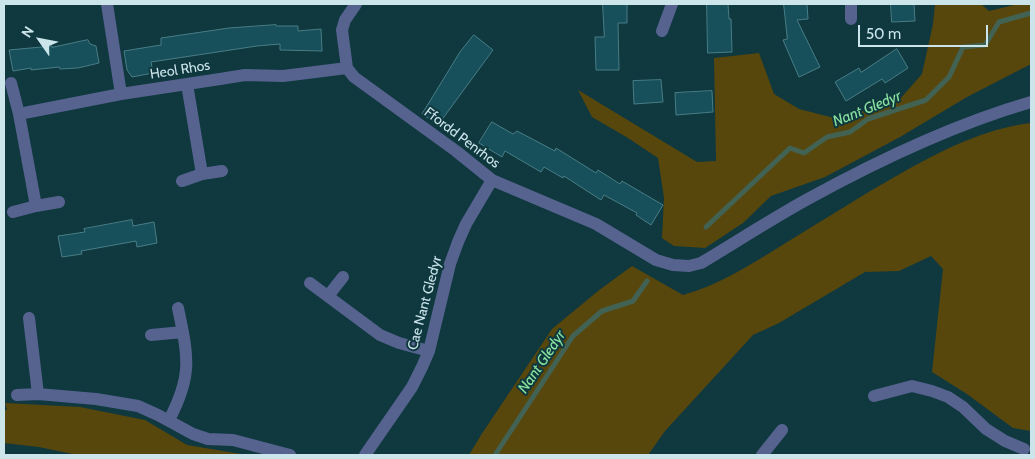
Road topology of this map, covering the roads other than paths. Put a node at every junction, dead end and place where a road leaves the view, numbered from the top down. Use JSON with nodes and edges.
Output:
{"nodes":[{"id":1,"x":107,"y":4,"type":"edge"},
{"id":2,"x":356,"y":4,"type":"edge"},
{"id":3,"x":672,"y":4,"type":"edge"},
{"id":4,"x":851,"y":4,"type":"edge"},
{"id":5,"x":851,"y":19,"type":"dead end"},
{"id":6,"x":662,"y":31,"type":"dead end"},
{"id":7,"x":347,"y":68,"type":"junction"},
{"id":8,"x":11,"y":83,"type":"dead end"},
{"id":9,"x":187,"y":84,"type":"junction"},
{"id":10,"x":121,"y":94,"type":"junction"},
{"id":11,"x":1031,"y":102,"type":"edge"},
{"id":12,"x":19,"y":114,"type":"junction"},
{"id":13,"x":222,"y":170,"type":"dead end"},
{"id":14,"x":202,"y":174,"type":"junction"},
{"id":15,"x":492,"y":180,"type":"junction"},
{"id":16,"x":182,"y":181,"type":"dead end"},
{"id":17,"x":59,"y":202,"type":"dead end"},
{"id":18,"x":36,"y":206,"type":"junction"},
{"id":19,"x":14,"y":212,"type":"dead end"},
{"id":20,"x":343,"y":277,"type":"dead end"},
{"id":21,"x":310,"y":283,"type":"dead end"},
{"id":22,"x":328,"y":296,"type":"junction"},
{"id":23,"x":178,"y":308,"type":"dead end"},
{"id":24,"x":30,"y":318,"type":"dead end"},
{"id":25,"x":183,"y":332,"type":"junction"},
{"id":26,"x":151,"y":335,"type":"dead end"},
{"id":27,"x":428,"y":351,"type":"junction"},
{"id":28,"x":38,"y":394,"type":"junction"},
{"id":29,"x":17,"y":395,"type":"dead end"},
{"id":30,"x":874,"y":396,"type":"dead end"},
{"id":31,"x":169,"y":420,"type":"junction"},
{"id":32,"x":782,"y":430,"type":"dead end"},
{"id":33,"x":1026,"y":451,"type":"edge"},
{"id":34,"x":290,"y":455,"type":"edge"},
{"id":35,"x":366,"y":455,"type":"edge"},
{"id":36,"x":762,"y":455,"type":"edge"}],
"edges":[{"from":1,"to":10,"type":"street"},
{"from":2,"to":7,"type":"street"},
{"from":3,"to":6,"type":"street"},
{"from":4,"to":5,"type":"street"},
{"from":7,"to":9,"type":"street","name":"Heol Rhos"},
{"from":7,"to":15,"type":"street","name":"Ffordd Penrhos"},
{"from":8,"to":12,"type":"street"},
{"from":9,"to":10,"type":"street","name":"Heol Rhos"},
{"from":9,"to":14,"type":"street"},
{"from":10,"to":12,"type":"street","name":"Heol Rhos"},
{"from":11,"to":15,"type":"street","name":"Ffordd Penrhos"},
{"from":12,"to":18,"type":"street"},
{"from":13,"to":14,"type":"street"},
{"from":14,"to":16,"type":"street"},
{"from":15,"to":27,"type":"street","name":"Cae Nant Gledyr"},
{"from":17,"to":18,"type":"street"},
{"from":18,"to":19,"type":"street"},
{"from":20,"to":22,"type":"street"},
{"from":21,"to":22,"type":"street"},
{"from":22,"to":27,"type":"street"},
{"from":23,"to":25,"type":"street"},
{"from":24,"to":28,"type":"street"},
{"from":25,"to":26,"type":"street"},
{"from":25,"to":31,"type":"street"},
{"from":27,"to":35,"type":"street","name":"Cae Nant Gledyr"},
{"from":28,"to":29,"type":"street"},
{"from":28,"to":31,"type":"street"},
{"from":30,"to":33,"type":"street"},
{"from":31,"to":34,"type":"street"},
{"from":32,"to":36,"type":"street"}]}
